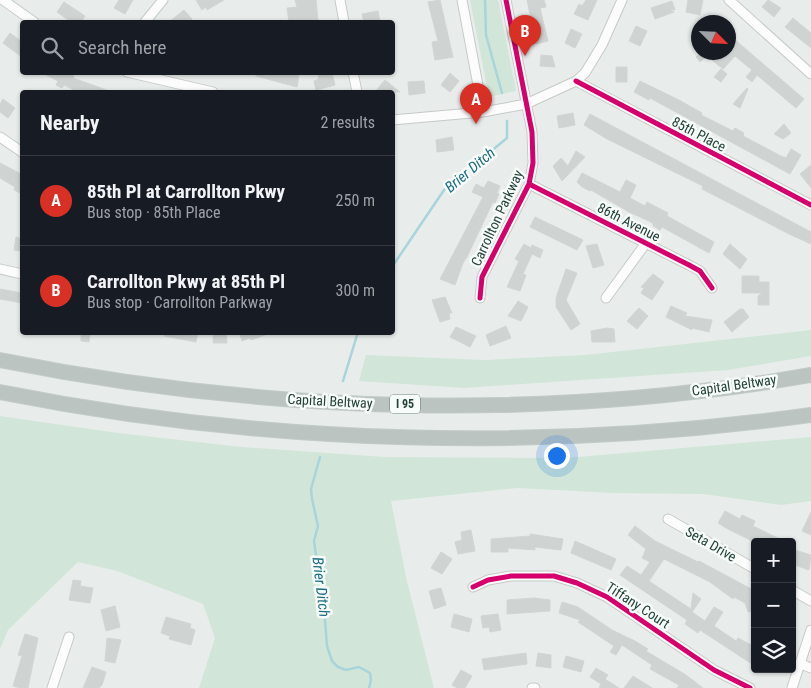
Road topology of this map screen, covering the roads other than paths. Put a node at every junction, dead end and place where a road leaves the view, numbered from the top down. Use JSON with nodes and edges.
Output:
{"nodes":[{"id":1,"x":3,"y":0,"type":"edge"},
{"id":2,"x":163,"y":0,"type":"edge"},
{"id":3,"x":340,"y":0,"type":"edge"},
{"id":4,"x":462,"y":0,"type":"edge"},
{"id":5,"x":506,"y":0,"type":"edge"},
{"id":6,"x":622,"y":0,"type":"edge"},
{"id":7,"x":728,"y":0,"type":"edge"},
{"id":8,"x":31,"y":20,"type":"edge"},
{"id":9,"x":147,"y":20,"type":"edge"},
{"id":10,"x":344,"y":20,"type":"edge"},
{"id":11,"x":811,"y":74,"type":"edge"},
{"id":12,"x":136,"y":75,"type":"edge"},
{"id":13,"x":354,"y":75,"type":"edge"},
{"id":14,"x":576,"y":81,"type":"junction"},
{"id":15,"x":204,"y":90,"type":"edge"},
{"id":16,"x":357,"y":90,"type":"edge"},
{"id":17,"x":526,"y":104,"type":"junction"},
{"id":18,"x":483,"y":112,"type":"junction"},
{"id":19,"x":395,"y":120,"type":"edge"},
{"id":20,"x":0,"y":138,"type":"edge"},
{"id":21,"x":20,"y":151,"type":"edge"},
{"id":22,"x":529,"y":184,"type":"junction"},
{"id":23,"x":811,"y":205,"type":"edge"},
{"id":24,"x":646,"y":243,"type":"junction"},
{"id":25,"x":0,"y":269,"type":"edge"},
{"id":26,"x":20,"y":274,"type":"edge"},
{"id":27,"x":712,"y":288,"type":"dead end"},
{"id":28,"x":480,"y":298,"type":"dead end"},
{"id":29,"x":606,"y":298,"type":"dead end"},
{"id":30,"x":0,"y":360,"type":"edge"},
{"id":31,"x":811,"y":375,"type":"edge"},
{"id":32,"x":0,"y":392,"type":"edge"},
{"id":33,"x":811,"y":415,"type":"edge"},
{"id":34,"x":668,"y":519,"type":"dead end"},
{"id":35,"x":751,"y":566,"type":"edge"},
{"id":36,"x":473,"y":588,"type":"dead end"},
{"id":37,"x":796,"y":592,"type":"edge"},
{"id":38,"x":811,"y":601,"type":"edge"},
{"id":39,"x":811,"y":630,"type":"edge"},
{"id":40,"x":69,"y":637,"type":"dead end"},
{"id":41,"x":801,"y":664,"type":"junction"},
{"id":42,"x":811,"y":668,"type":"edge"},
{"id":43,"x":52,"y":688,"type":"edge"},
{"id":44,"x":750,"y":688,"type":"edge"},
{"id":45,"x":792,"y":688,"type":"edge"}],
"edges":[{"from":1,"to":8,"type":"street"},
{"from":2,"to":9,"type":"street"},
{"from":3,"to":10,"type":"street"},
{"from":4,"to":18,"type":"street"},
{"from":5,"to":17,"type":"street","name":"Carrollton Parkway"},
{"from":6,"to":14,"type":"street"},
{"from":7,"to":11,"type":"street"},
{"from":12,"to":15,"type":"street"},
{"from":13,"to":16,"type":"street"},
{"from":14,"to":17,"type":"street"},
{"from":14,"to":23,"type":"street","name":"85th Place"},
{"from":17,"to":18,"type":"street"},
{"from":17,"to":22,"type":"street","name":"Carrollton Parkway"},
{"from":18,"to":19,"type":"street"},
{"from":20,"to":21,"type":"street"},
{"from":22,"to":24,"type":"street","name":"86th Avenue"},
{"from":22,"to":28,"type":"street","name":"Carrollton Parkway"},
{"from":24,"to":27,"type":"street","name":"86th Avenue"},
{"from":24,"to":29,"type":"street"},
{"from":25,"to":26,"type":"street"},
{"from":30,"to":31,"type":"highway","name":"Capital Beltway","number":"I 95"},
{"from":32,"to":33,"type":"highway"},
{"from":34,"to":35,"type":"street","name":"Seta Drive"},
{"from":36,"to":44,"type":"street","name":"Tiffany Court"},
{"from":37,"to":38,"type":"street"},
{"from":39,"to":41,"type":"street"},
{"from":40,"to":43,"type":"street"},
{"from":41,"to":42,"type":"street"},
{"from":41,"to":45,"type":"street"}]}
